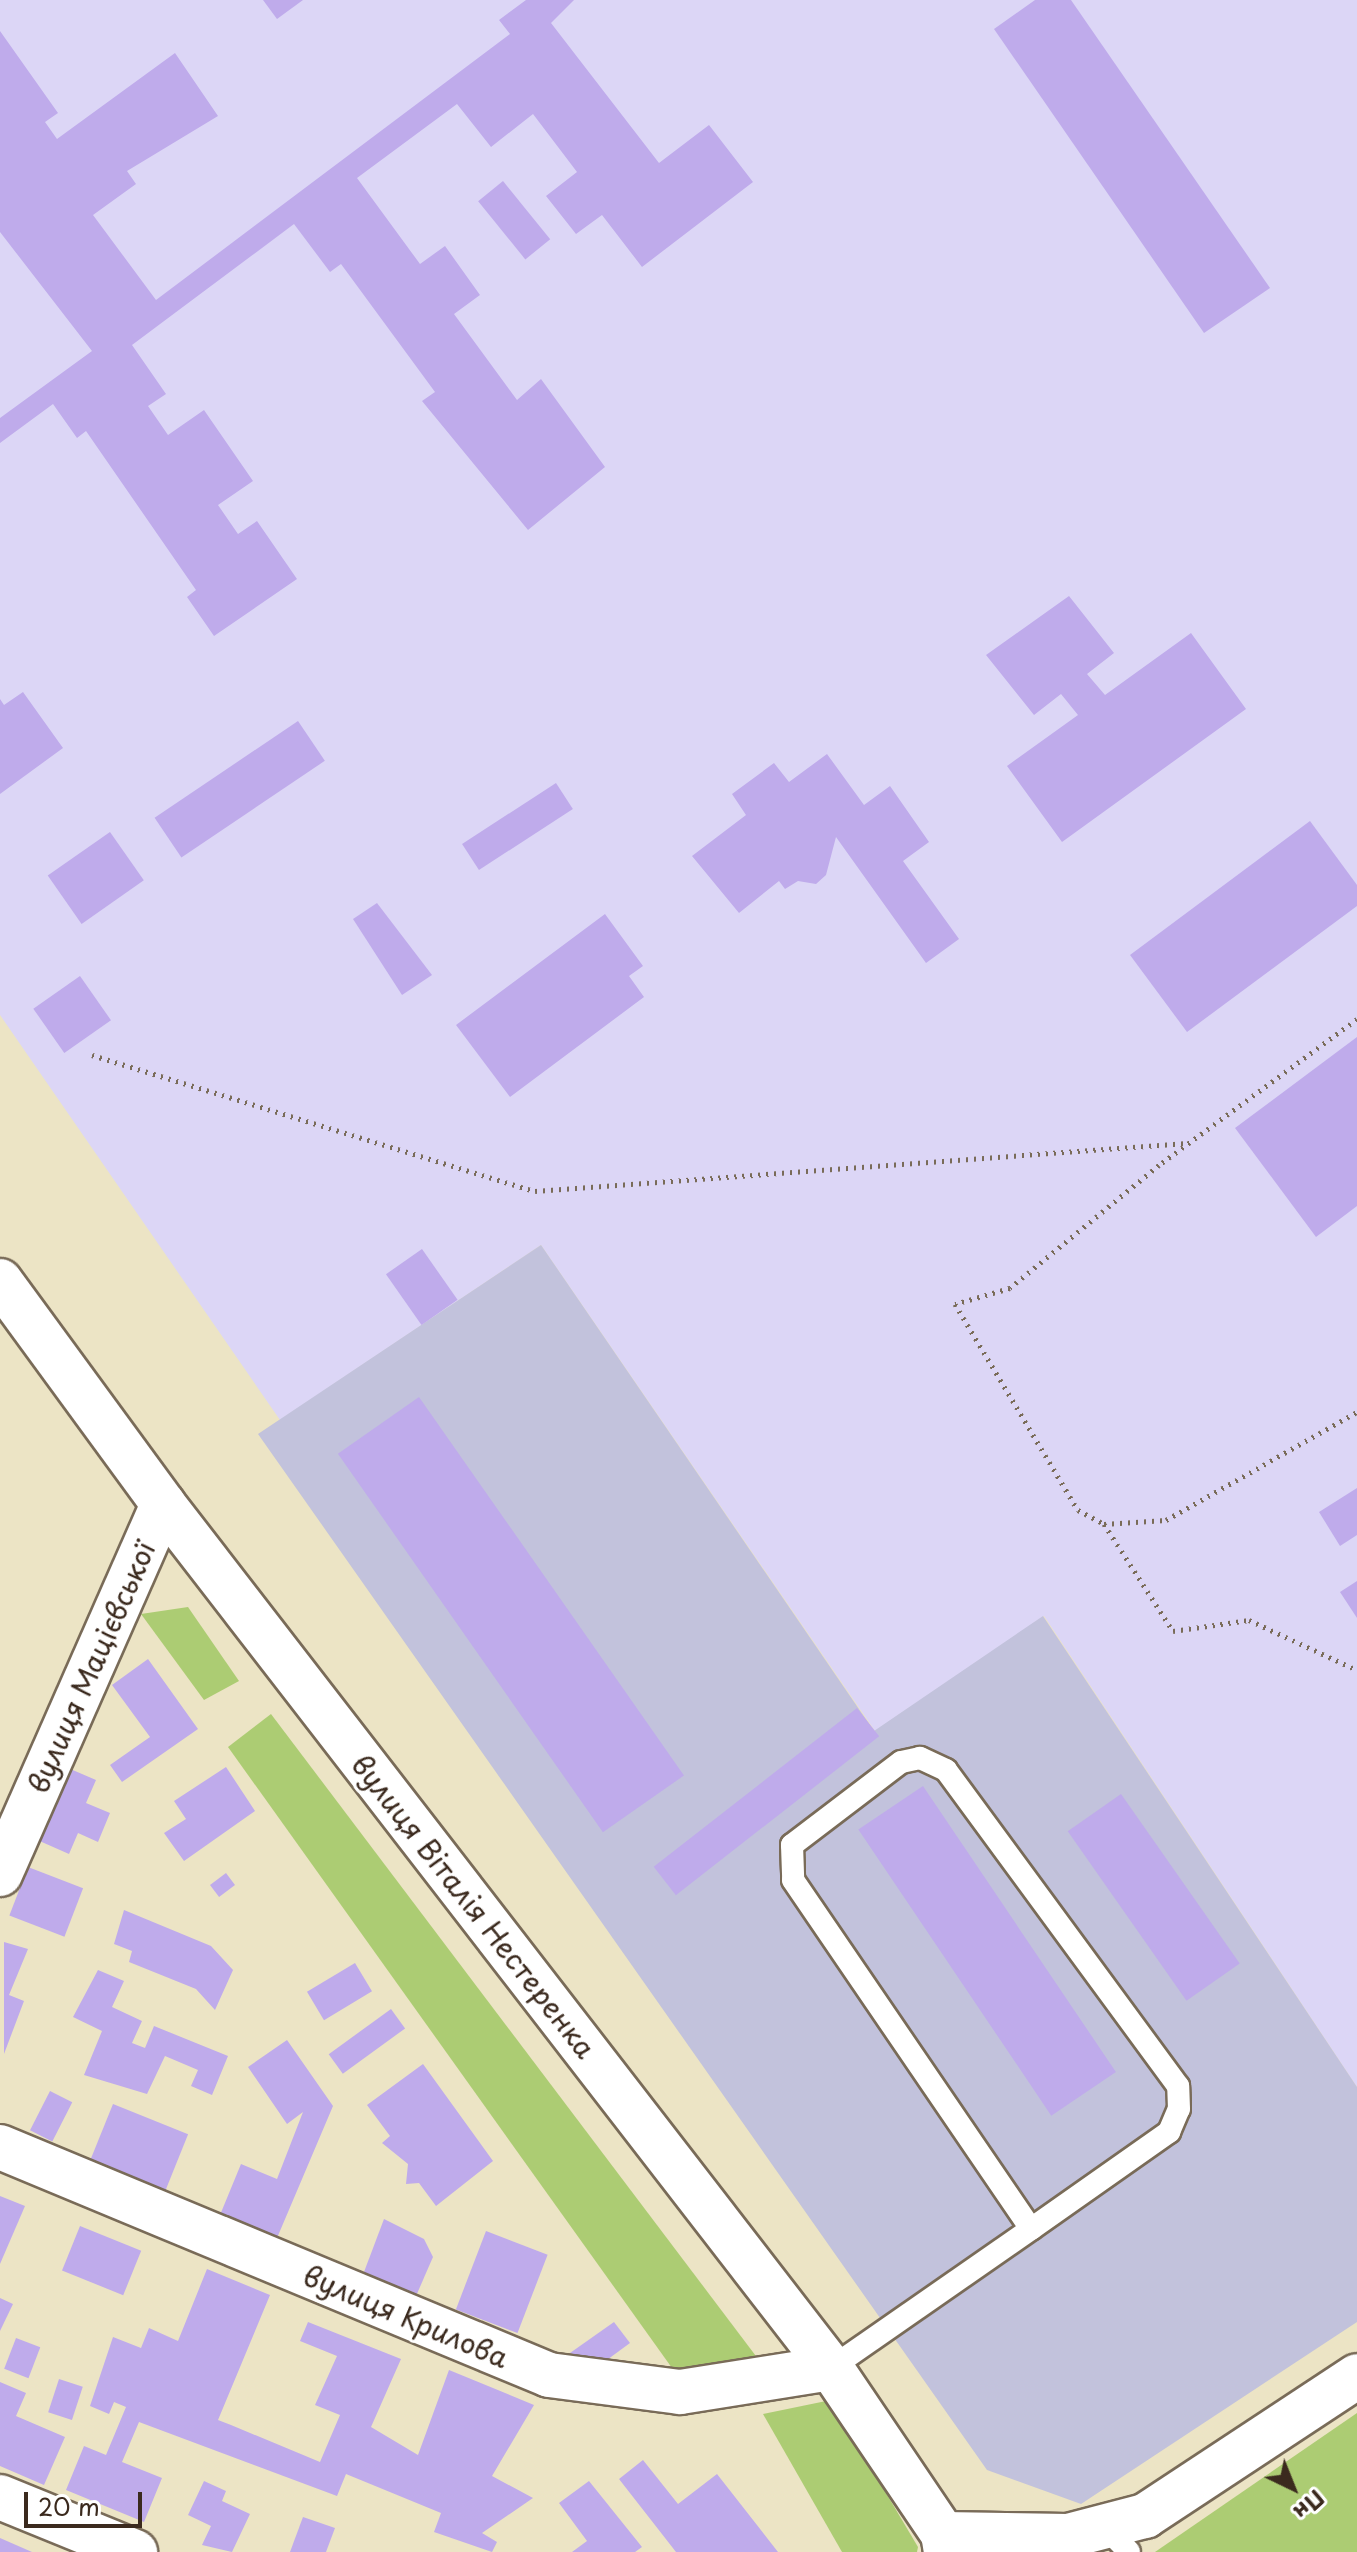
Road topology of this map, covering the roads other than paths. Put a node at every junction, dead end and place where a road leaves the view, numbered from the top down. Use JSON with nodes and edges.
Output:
{"nodes":[{"id":1,"x":0,"y":1281,"type":"edge"},
{"id":2,"x":163,"y":1504,"type":"junction"},
{"id":3,"x":0,"y":1874,"type":"edge"},
{"id":4,"x":0,"y":2147,"type":"edge"},
{"id":5,"x":1031,"y":2229,"type":"junction"},
{"id":6,"x":831,"y":2368,"type":"junction"},
{"id":7,"x":1357,"y":2376,"type":"edge"},
{"id":8,"x":0,"y":2497,"type":"edge"},
{"id":9,"x":1119,"y":2541,"type":"edge"},
{"id":10,"x":945,"y":2543,"type":"edge"},
{"id":11,"x":135,"y":2552,"type":"edge"}],
"edges":[{"from":1,"to":2,"type":"street","name":"вулиця Віталія Нестеренка"},
{"from":2,"to":3,"type":"street","name":"вулиця Мацієвської"},
{"from":2,"to":6,"type":"street","name":"вулиця Віталія Нестеренка"},
{"from":4,"to":6,"type":"street","name":"вулиця Крилова"},
{"from":5,"to":5,"type":"lane"},
{"from":5,"to":6,"type":"lane"},
{"from":6,"to":10,"type":"street","name":"вулиця Віталія Нестеренка"},
{"from":7,"to":9,"type":"street"},
{"from":8,"to":11,"type":"street"},
{"from":9,"to":10,"type":"street"}]}
